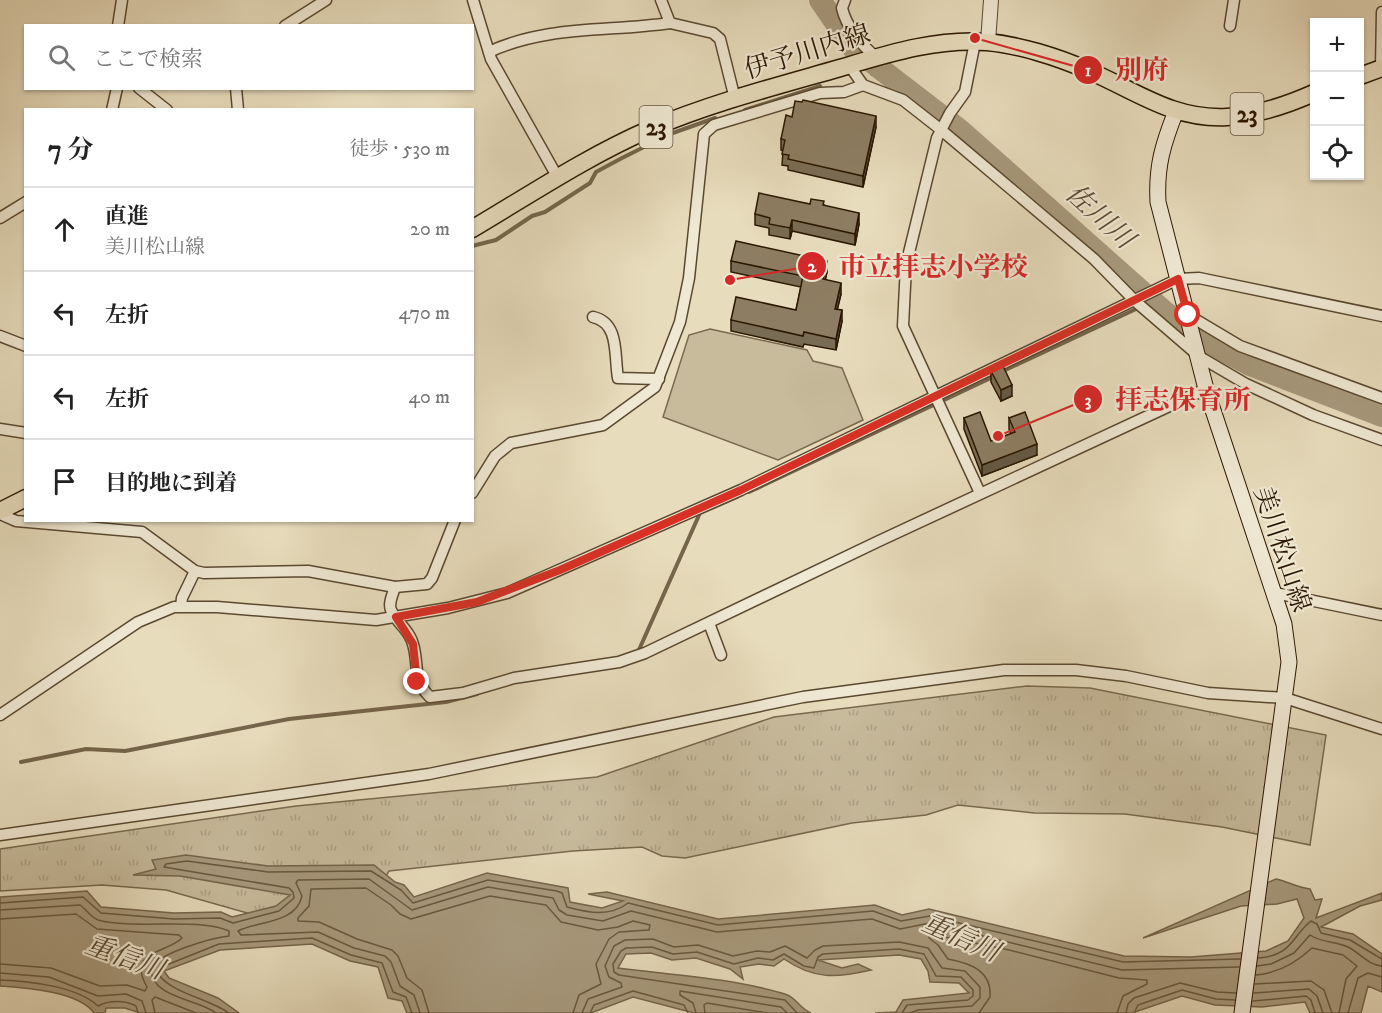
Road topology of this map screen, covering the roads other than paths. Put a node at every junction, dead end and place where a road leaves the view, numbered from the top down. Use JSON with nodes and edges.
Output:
{"nodes":[{"id":1,"x":122,"y":0,"type":"edge"},
{"id":2,"x":326,"y":0,"type":"edge"},
{"id":3,"x":473,"y":0,"type":"edge"},
{"id":4,"x":661,"y":0,"type":"edge"},
{"id":5,"x":845,"y":0,"type":"edge"},
{"id":6,"x":992,"y":0,"type":"edge"},
{"id":7,"x":1234,"y":0,"type":"edge"},
{"id":8,"x":1382,"y":12,"type":"edge"},
{"id":9,"x":670,"y":23,"type":"junction"},
{"id":10,"x":118,"y":24,"type":"edge"},
{"id":11,"x":288,"y":24,"type":"edge"},
{"id":12,"x":1230,"y":26,"type":"dead end"},
{"id":13,"x":981,"y":42,"type":"junction"},
{"id":14,"x":489,"y":52,"type":"junction"},
{"id":15,"x":874,"y":57,"type":"junction"},
{"id":16,"x":852,"y":64,"type":"junction"},
{"id":17,"x":1381,"y":68,"type":"edge"},
{"id":18,"x":1364,"y":74,"type":"edge"},
{"id":19,"x":863,"y":85,"type":"junction"},
{"id":20,"x":117,"y":90,"type":"edge"},
{"id":21,"x":142,"y":90,"type":"edge"},
{"id":22,"x":236,"y":90,"type":"edge"},
{"id":23,"x":1310,"y":95,"type":"edge"},
{"id":24,"x":735,"y":99,"type":"junction"},
{"id":25,"x":112,"y":108,"type":"edge"},
{"id":26,"x":164,"y":108,"type":"edge"},
{"id":27,"x":233,"y":108,"type":"edge"},
{"id":28,"x":1176,"y":111,"type":"junction"},
{"id":29,"x":940,"y":128,"type":"junction"},
{"id":30,"x":558,"y":178,"type":"junction"},
{"id":31,"x":24,"y":203,"type":"edge"},
{"id":32,"x":0,"y":218,"type":"edge"},
{"id":33,"x":474,"y":228,"type":"edge"},
{"id":34,"x":1178,"y":279,"type":"junction"},
{"id":35,"x":1138,"y":300,"type":"junction"},
{"id":36,"x":1382,"y":316,"type":"edge"},
{"id":37,"x":593,"y":317,"type":"dead end"},
{"id":38,"x":1189,"y":317,"type":"junction"},
{"id":39,"x":0,"y":336,"type":"edge"},
{"id":40,"x":24,"y":345,"type":"edge"},
{"id":41,"x":1199,"y":353,"type":"junction"},
{"id":42,"x":659,"y":379,"type":"junction"},
{"id":43,"x":1206,"y":389,"type":"junction"},
{"id":44,"x":936,"y":394,"type":"junction"},
{"id":45,"x":1382,"y":398,"type":"edge"},
{"id":46,"x":0,"y":429,"type":"edge"},
{"id":47,"x":24,"y":433,"type":"edge"},
{"id":48,"x":1382,"y":440,"type":"edge"},
{"id":49,"x":474,"y":490,"type":"edge"},
{"id":50,"x":980,"y":493,"type":"junction"},
{"id":51,"x":24,"y":499,"type":"edge"},
{"id":52,"x":0,"y":512,"type":"edge"},
{"id":53,"x":24,"y":522,"type":"edge"},
{"id":54,"x":27,"y":522,"type":"edge"},
{"id":55,"x":454,"y":522,"type":"edge"},
{"id":56,"x":195,"y":571,"type":"junction"},
{"id":57,"x":395,"y":587,"type":"junction"},
{"id":58,"x":1275,"y":593,"type":"junction"},
{"id":59,"x":181,"y":606,"type":"junction"},
{"id":60,"x":1382,"y":615,"type":"edge"},
{"id":61,"x":396,"y":617,"type":"junction"},
{"id":62,"x":709,"y":623,"type":"junction"},
{"id":63,"x":721,"y":655,"type":"dead end"},
{"id":64,"x":1284,"y":704,"type":"junction"},
{"id":65,"x":0,"y":715,"type":"edge"},
{"id":66,"x":1382,"y":729,"type":"edge"},
{"id":67,"x":0,"y":835,"type":"edge"},
{"id":68,"x":1242,"y":1013,"type":"edge"}],
"edges":[{"from":1,"to":10,"type":"street"},
{"from":2,"to":11,"type":"street"},
{"from":3,"to":14,"type":"street"},
{"from":4,"to":9,"type":"street"},
{"from":5,"to":15,"type":"street"},
{"from":6,"to":13,"type":"street"},
{"from":7,"to":12,"type":"street"},
{"from":8,"to":17,"type":"street"},
{"from":9,"to":14,"type":"street"},
{"from":9,"to":24,"type":"street"},
{"from":13,"to":15,"type":"main road","name":"伊予川内線","number":"23"},
{"from":13,"to":28,"type":"main road","name":"伊予川内線","number":"23"},
{"from":13,"to":29,"type":"street"},
{"from":14,"to":30,"type":"street"},
{"from":15,"to":16,"type":"main road","name":"伊予川内線","number":"23"},
{"from":16,"to":19,"type":"street"},
{"from":16,"to":24,"type":"main road","name":"伊予川内線","number":"23"},
{"from":17,"to":18,"type":"main road"},
{"from":19,"to":29,"type":"street"},
{"from":19,"to":42,"type":"street"},
{"from":20,"to":25,"type":"street"},
{"from":21,"to":26,"type":"street"},
{"from":22,"to":27,"type":"street"},
{"from":23,"to":28,"type":"main road","name":"伊予川内線","number":"23"},
{"from":24,"to":30,"type":"main road","name":"伊予川内線","number":"23"},
{"from":28,"to":34,"type":"main road","name":"美川松山線"},
{"from":29,"to":35,"type":"street"},
{"from":29,"to":44,"type":"street"},
{"from":30,"to":33,"type":"main road","name":"伊予川内線","number":"23"},
{"from":31,"to":32,"type":"street"},
{"from":34,"to":35,"type":"street"},
{"from":34,"to":36,"type":"street"},
{"from":34,"to":38,"type":"main road","name":"美川松山線"},
{"from":35,"to":41,"type":"street"},
{"from":35,"to":44,"type":"street"},
{"from":37,"to":42,"type":"street"},
{"from":38,"to":41,"type":"main road","name":"美川松山線"},
{"from":38,"to":45,"type":"street"},
{"from":39,"to":40,"type":"street"},
{"from":41,"to":43,"type":"main road","name":"美川松山線"},
{"from":41,"to":48,"type":"street"},
{"from":42,"to":49,"type":"street"},
{"from":43,"to":50,"type":"street"},
{"from":43,"to":58,"type":"main road","name":"美川松山線"},
{"from":44,"to":50,"type":"street"},
{"from":44,"to":61,"type":"street"},
{"from":46,"to":47,"type":"street"},
{"from":50,"to":62,"type":"street"},
{"from":51,"to":52,"type":"main road"},
{"from":52,"to":53,"type":"street"},
{"from":54,"to":56,"type":"street"},
{"from":55,"to":57,"type":"street"},
{"from":56,"to":57,"type":"street"},
{"from":56,"to":59,"type":"street"},
{"from":57,"to":61,"type":"street"},
{"from":58,"to":60,"type":"street"},
{"from":58,"to":64,"type":"main road","name":"美川松山線"},
{"from":59,"to":61,"type":"street"},
{"from":59,"to":65,"type":"street"},
{"from":61,"to":62,"type":"street"},
{"from":62,"to":63,"type":"street"},
{"from":64,"to":66,"type":"street"},
{"from":64,"to":67,"type":"street"},
{"from":64,"to":68,"type":"main road","name":"美川松山線"}]}
